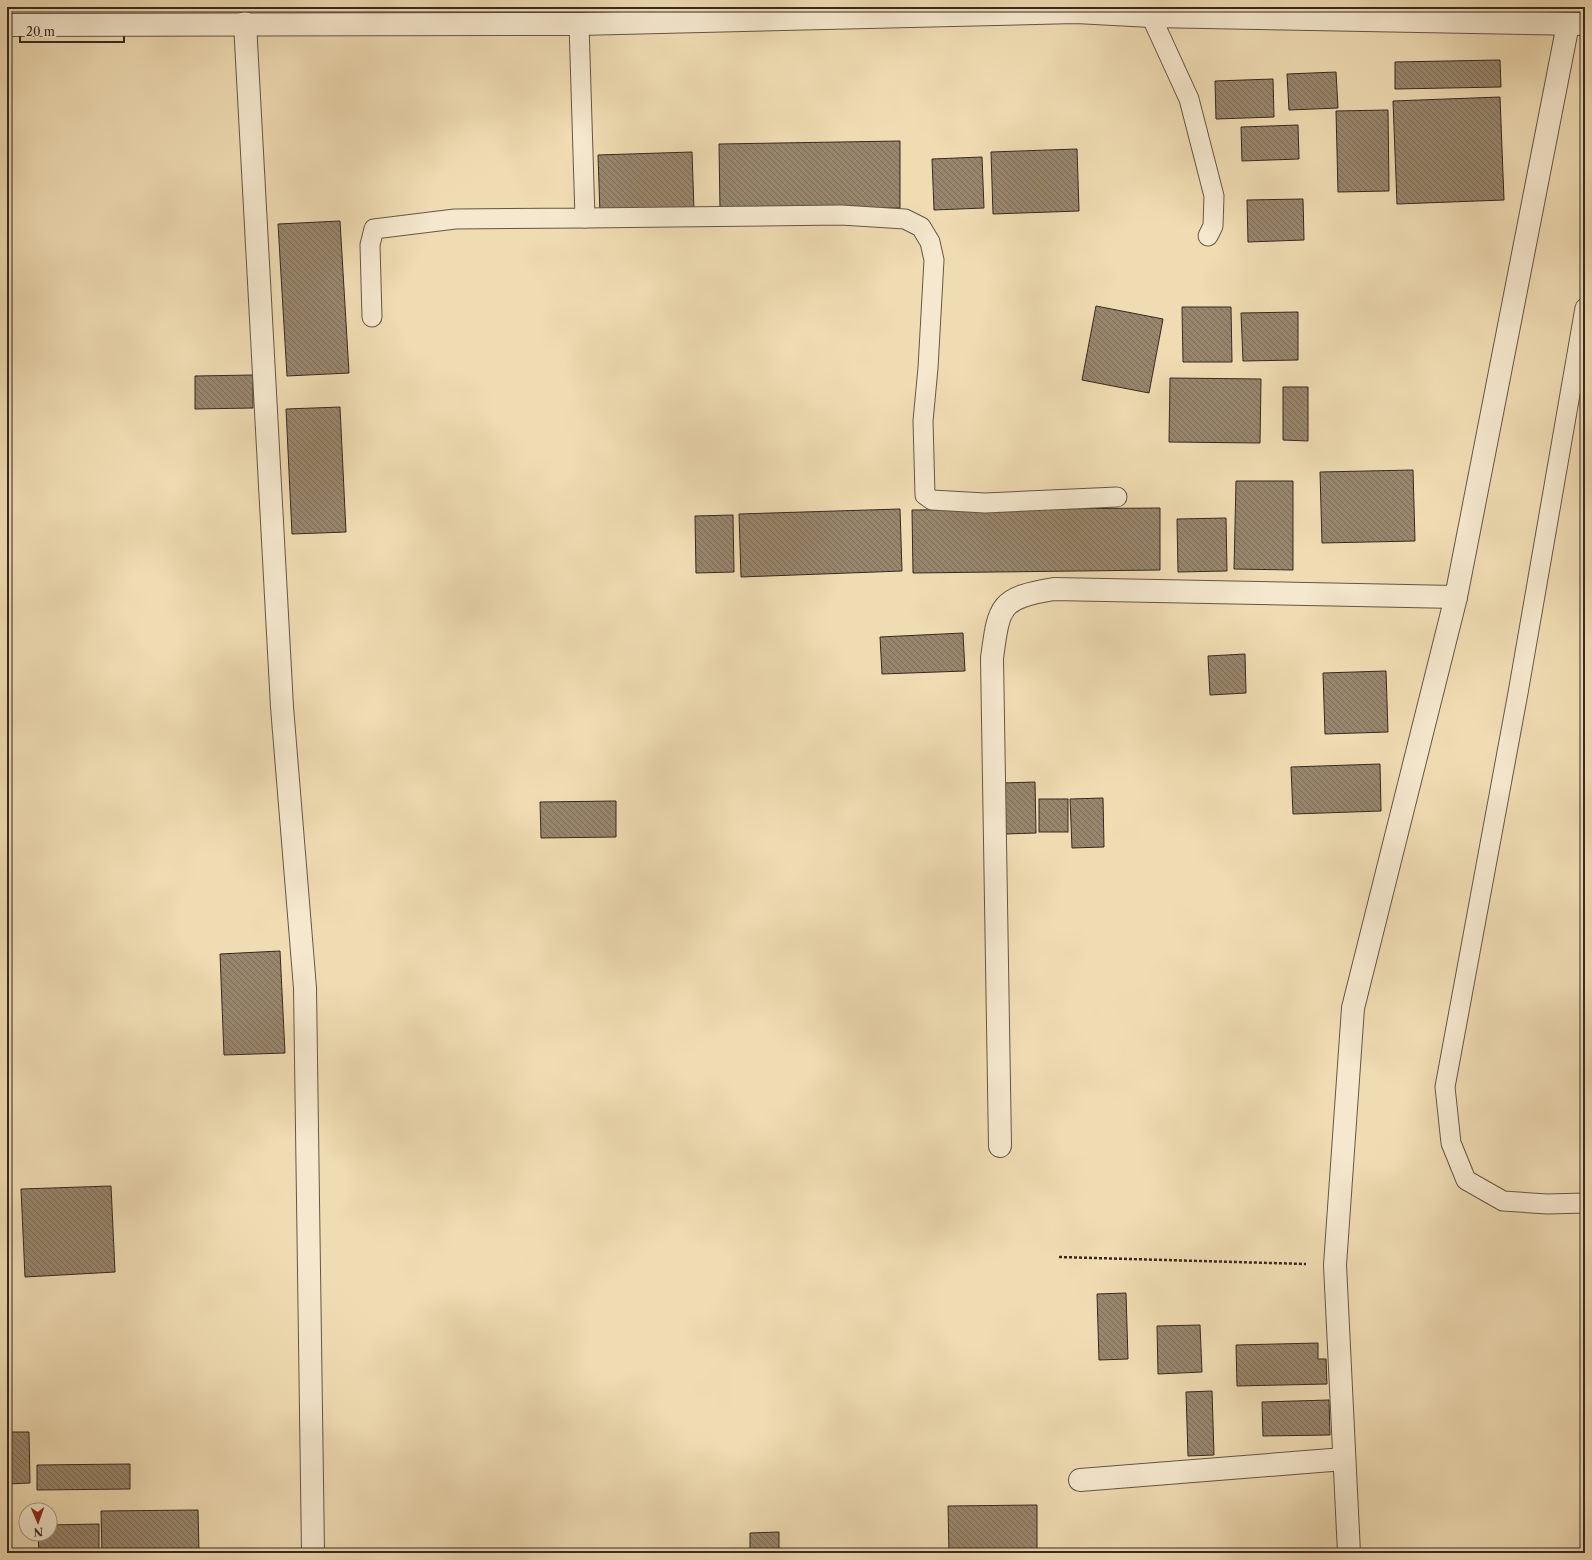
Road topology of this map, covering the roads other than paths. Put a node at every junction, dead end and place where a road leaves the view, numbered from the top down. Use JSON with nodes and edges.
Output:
{"nodes":[{"id":1,"x":1076,"y":10,"type":"edge"},
{"id":2,"x":1151,"y":16,"type":"junction"},
{"id":3,"x":245,"y":23,"type":"junction"},
{"id":4,"x":579,"y":24,"type":"junction"},
{"id":5,"x":1576,"y":24,"type":"edge"},
{"id":6,"x":7,"y":25,"type":"edge"},
{"id":7,"x":585,"y":218,"type":"junction"},
{"id":8,"x":1208,"y":236,"type":"dead end"},
{"id":9,"x":1585,"y":308,"type":"edge"},
{"id":10,"x":372,"y":317,"type":"dead end"},
{"id":11,"x":1117,"y":497,"type":"dead end"},
{"id":12,"x":1456,"y":597,"type":"junction"},
{"id":13,"x":1000,"y":1146,"type":"dead end"},
{"id":14,"x":1585,"y":1203,"type":"edge"},
{"id":15,"x":1344,"y":1459,"type":"junction"},
{"id":16,"x":1080,"y":1480,"type":"dead end"},
{"id":17,"x":313,"y":1553,"type":"edge"},
{"id":18,"x":1349,"y":1553,"type":"edge"}],
"edges":[{"from":1,"to":2,"type":"street"},
{"from":1,"to":4,"type":"street"},
{"from":2,"to":5,"type":"street"},
{"from":2,"to":8,"type":"lane"},
{"from":3,"to":4,"type":"street"},
{"from":3,"to":6,"type":"street"},
{"from":3,"to":17,"type":"street"},
{"from":4,"to":7,"type":"lane"},
{"from":5,"to":12,"type":"street"},
{"from":7,"to":10,"type":"lane"},
{"from":7,"to":11,"type":"lane"},
{"from":9,"to":14,"type":"lane"},
{"from":12,"to":13,"type":"street"},
{"from":12,"to":15,"type":"street"},
{"from":15,"to":16,"type":"street"},
{"from":15,"to":18,"type":"street"}]}
